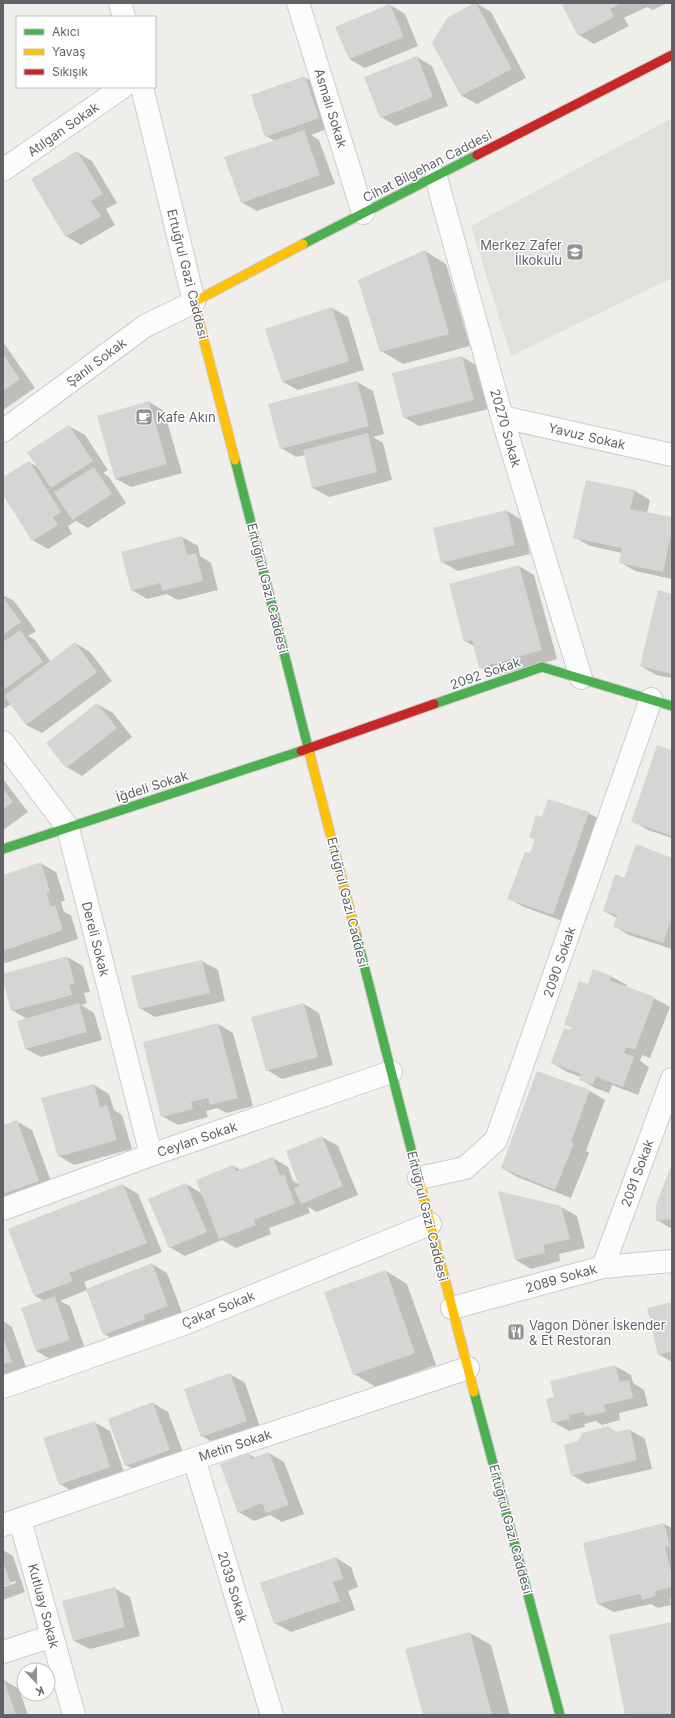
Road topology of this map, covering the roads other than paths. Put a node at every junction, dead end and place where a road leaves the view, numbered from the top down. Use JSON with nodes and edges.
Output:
{"nodes":[{"id":1,"x":120,"y":3,"type":"edge"},
{"id":2,"x":298,"y":3,"type":"edge"},
{"id":3,"x":124,"y":16,"type":"edge"},
{"id":4,"x":672,"y":55,"type":"edge"},
{"id":5,"x":122,"y":88,"type":"edge"},
{"id":6,"x":142,"y":88,"type":"edge"},
{"id":7,"x":3,"y":170,"type":"edge"},
{"id":8,"x":436,"y":177,"type":"junction"},
{"id":9,"x":363,"y":213,"type":"junction"},
{"id":10,"x":194,"y":302,"type":"junction"},
{"id":11,"x":502,"y":417,"type":"junction"},
{"id":12,"x":3,"y":431,"type":"edge"},
{"id":13,"x":672,"y":455,"type":"edge"},
{"id":14,"x":580,"y":678,"type":"junction"},
{"id":15,"x":651,"y":699,"type":"junction"},
{"id":16,"x":672,"y":706,"type":"edge"},
{"id":17,"x":3,"y":742,"type":"edge"},
{"id":18,"x":309,"y":748,"type":"junction"},
{"id":19,"x":68,"y":828,"type":"junction"},
{"id":20,"x":3,"y":849,"type":"edge"},
{"id":21,"x":391,"y":1072,"type":"junction"},
{"id":22,"x":672,"y":1079,"type":"edge"},
{"id":23,"x":151,"y":1155,"type":"junction"},
{"id":24,"x":419,"y":1178,"type":"junction"},
{"id":25,"x":3,"y":1209,"type":"edge"},
{"id":26,"x":430,"y":1224,"type":"junction"},
{"id":27,"x":672,"y":1261,"type":"edge"},
{"id":28,"x":603,"y":1267,"type":"junction"},
{"id":29,"x":452,"y":1308,"type":"junction"},
{"id":30,"x":468,"y":1368,"type":"junction"},
{"id":31,"x":3,"y":1387,"type":"edge"},
{"id":32,"x":194,"y":1459,"type":"junction"},
{"id":33,"x":11,"y":1522,"type":"edge"},
{"id":34,"x":52,"y":1636,"type":"junction"},
{"id":35,"x":3,"y":1652,"type":"edge"},
{"id":36,"x":74,"y":1715,"type":"edge"},
{"id":37,"x":272,"y":1715,"type":"edge"},
{"id":38,"x":560,"y":1715,"type":"edge"}],
"edges":[{"from":1,"to":3,"type":"street"},
{"from":2,"to":9,"type":"street","name":"Asmalı Sokak"},
{"from":4,"to":8,"type":"main road","name":"Cihat Bilgehan Caddesi"},
{"from":5,"to":7,"type":"street","name":"Atılgan Sokak"},
{"from":6,"to":10,"type":"street","name":"Ertuğrul Gazi Caddesi"},
{"from":8,"to":9,"type":"main road","name":"Cihat Bilgehan Caddesi"},
{"from":8,"to":11,"type":"street","name":"20270 Sokak"},
{"from":9,"to":10,"type":"main road","name":"Cihat Bilgehan Caddesi"},
{"from":10,"to":12,"type":"street","name":"Şanlı Sokak"},
{"from":10,"to":18,"type":"main road","name":"Ertuğrul Gazi Caddesi"},
{"from":11,"to":13,"type":"street","name":"Yavuz Sokak"},
{"from":11,"to":14,"type":"street","name":"20270 Sokak"},
{"from":14,"to":15,"type":"main road","name":"2092 Sokak"},
{"from":14,"to":18,"type":"main road","name":"2092 Sokak"},
{"from":15,"to":16,"type":"main road","name":"2092 Sokak"},
{"from":15,"to":24,"type":"street","name":"2090 Sokak"},
{"from":17,"to":19,"type":"street","name":"Dereli Sokak"},
{"from":18,"to":19,"type":"main road","name":"İğdeli Sokak"},
{"from":18,"to":21,"type":"main road","name":"Ertuğrul Gazi Caddesi"},
{"from":19,"to":20,"type":"main road","name":"İğdeli Sokak"},
{"from":19,"to":23,"type":"street","name":"Dereli Sokak"},
{"from":21,"to":23,"type":"street","name":"Ceylan Sokak"},
{"from":21,"to":24,"type":"main road","name":"Ertuğrul Gazi Caddesi"},
{"from":22,"to":28,"type":"street","name":"2091 Sokak"},
{"from":23,"to":25,"type":"street","name":"Ceylan Sokak"},
{"from":24,"to":26,"type":"main road","name":"Ertuğrul Gazi Caddesi"},
{"from":26,"to":29,"type":"main road","name":"Ertuğrul Gazi Caddesi"},
{"from":26,"to":31,"type":"street","name":"Çakar Sokak"},
{"from":27,"to":28,"type":"street","name":"2089 Sokak"},
{"from":28,"to":29,"type":"street","name":"2089 Sokak"},
{"from":29,"to":30,"type":"main road","name":"Ertuğrul Gazi Caddesi"},
{"from":30,"to":32,"type":"street","name":"Metin Sokak"},
{"from":30,"to":38,"type":"main road","name":"Ertuğrul Gazi Caddesi"},
{"from":32,"to":33,"type":"street","name":"Metin Sokak"},
{"from":32,"to":37,"type":"street","name":"2039 Sokak"},
{"from":33,"to":34,"type":"street","name":"Kutluay Sokak"},
{"from":34,"to":35,"type":"street"},
{"from":34,"to":36,"type":"street","name":"Kutluay Sokak"}]}
